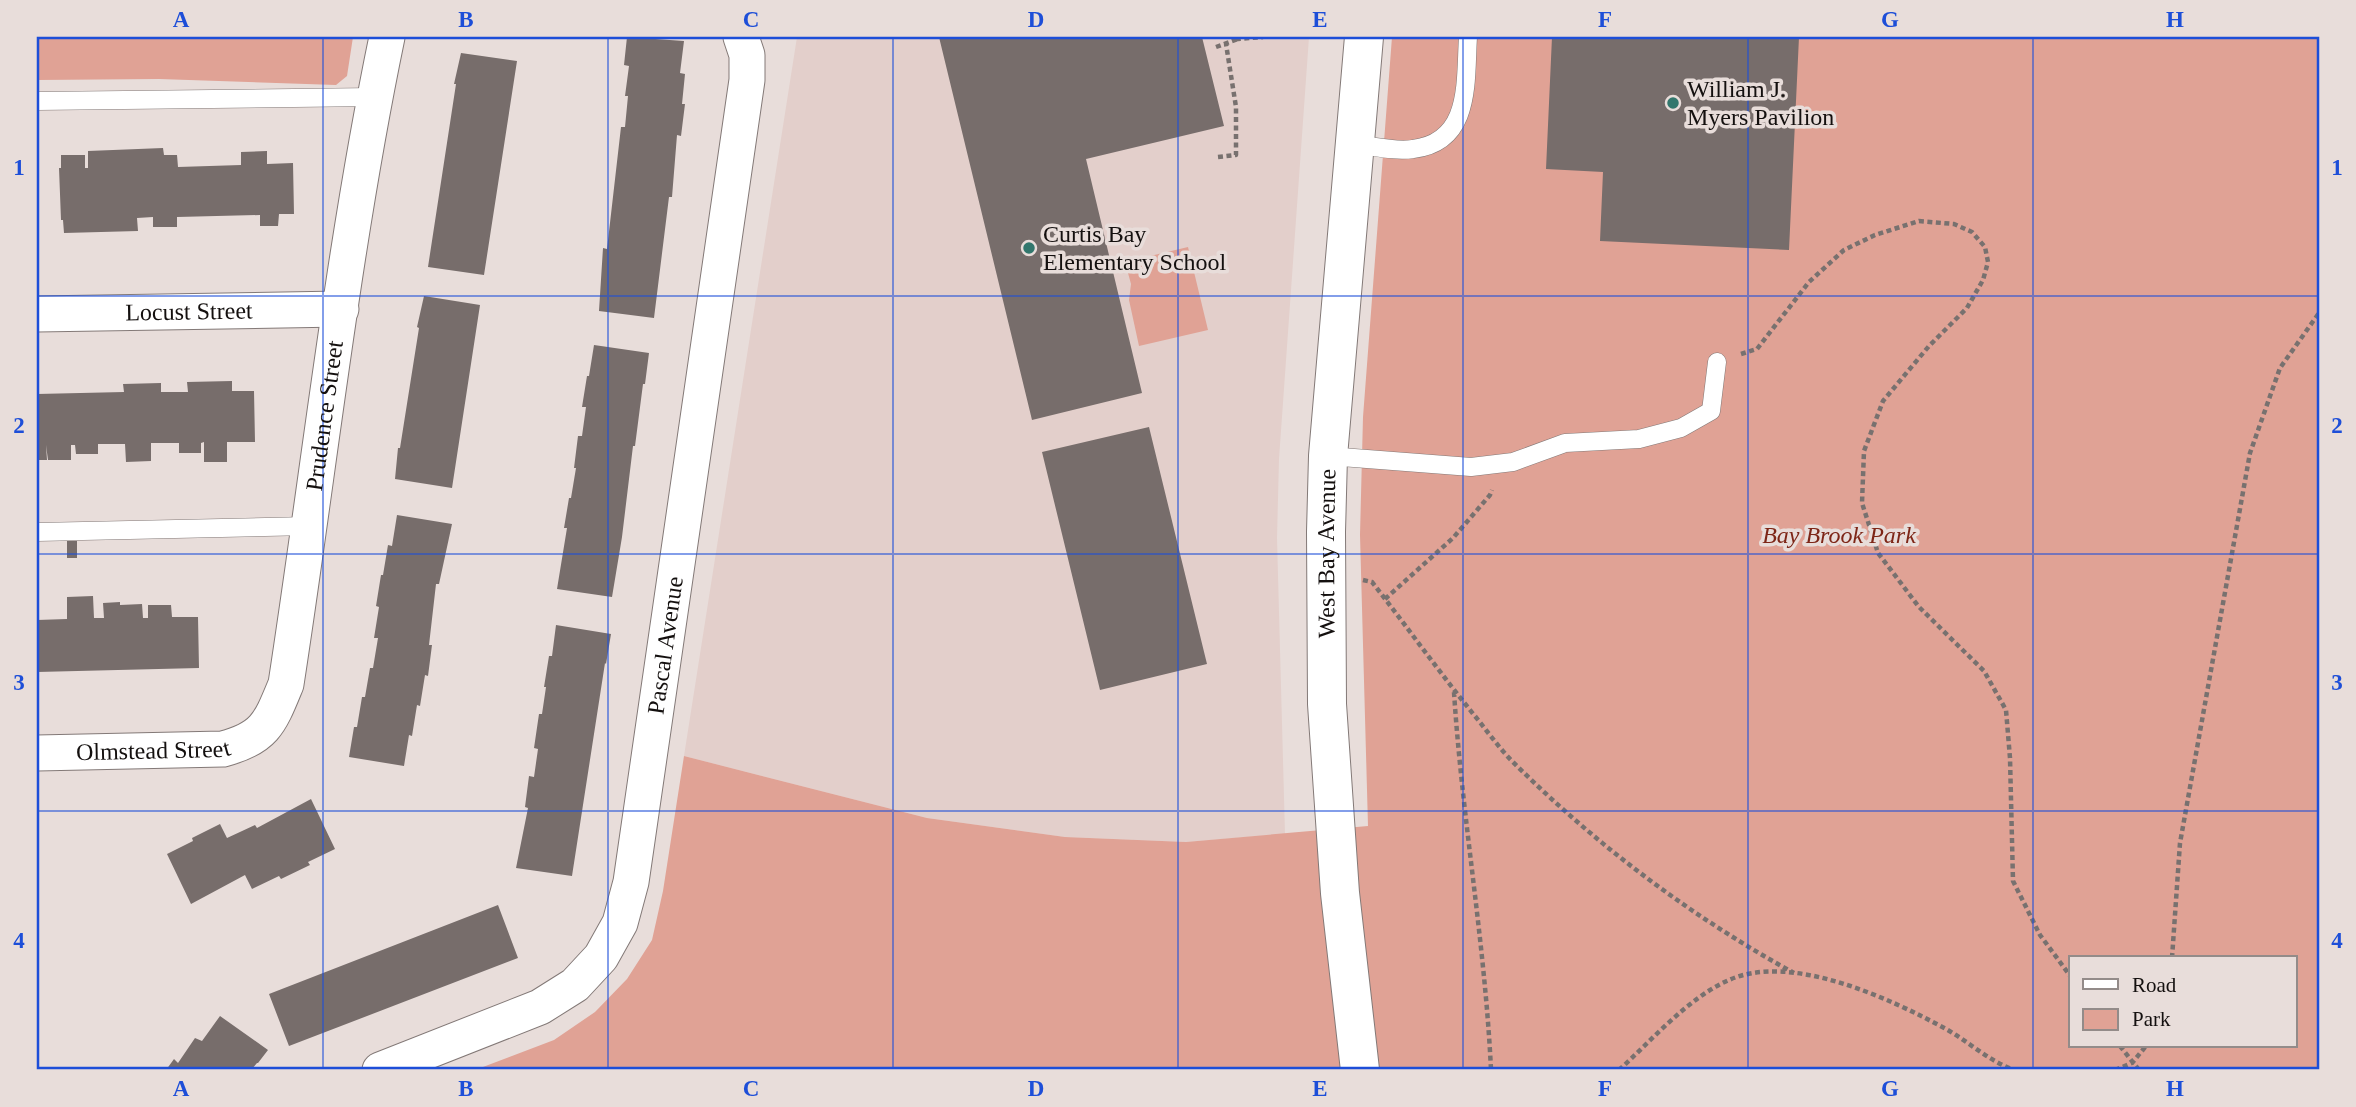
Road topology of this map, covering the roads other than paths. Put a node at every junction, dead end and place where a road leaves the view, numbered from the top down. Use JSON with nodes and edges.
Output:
{"nodes":[{"id":1,"x":387,"y":37,"type":"edge"},
{"id":2,"x":741,"y":37,"type":"edge"},
{"id":3,"x":1364,"y":37,"type":"edge"},
{"id":4,"x":1468,"y":37,"type":"edge"},
{"id":5,"x":374,"y":97,"type":"junction"},
{"id":6,"x":37,"y":101,"type":"edge"},
{"id":7,"x":1354,"y":144,"type":"junction"},
{"id":8,"x":341,"y":309,"type":"junction"},
{"id":9,"x":37,"y":314,"type":"edge"},
{"id":10,"x":1717,"y":362,"type":"road end"},
{"id":11,"x":1328,"y":456,"type":"junction"},
{"id":12,"x":310,"y":526,"type":"junction"},
{"id":13,"x":37,"y":531,"type":"edge"},
{"id":14,"x":263,"y":729,"type":"joint"},
{"id":15,"x":37,"y":753,"type":"edge"},
{"id":16,"x":380,"y":1070,"type":"edge"},
{"id":17,"x":1360,"y":1070,"type":"edge"}],
"edges":[{"from":1,"to":5,"type":"street","name":"Prudence Street"},
{"from":2,"to":16,"type":"street","name":"Pascal Avenue"},
{"from":3,"to":7,"type":"street","name":"West Bay Avenue"},
{"from":4,"to":7,"type":"lane"},
{"from":5,"to":6,"type":"lane"},
{"from":5,"to":8,"type":"street","name":"Prudence Street"},
{"from":7,"to":11,"type":"street","name":"West Bay Avenue"},
{"from":8,"to":9,"type":"street","name":"Locust Street"},
{"from":8,"to":12,"type":"street","name":"Prudence Street"},
{"from":10,"to":11,"type":"lane"},
{"from":11,"to":17,"type":"street","name":"West Bay Avenue"},
{"from":12,"to":13,"type":"lane"},
{"from":12,"to":14,"type":"street","name":"Prudence Street"},
{"from":14,"to":15,"type":"street","name":"Olmstead Street"}]}
